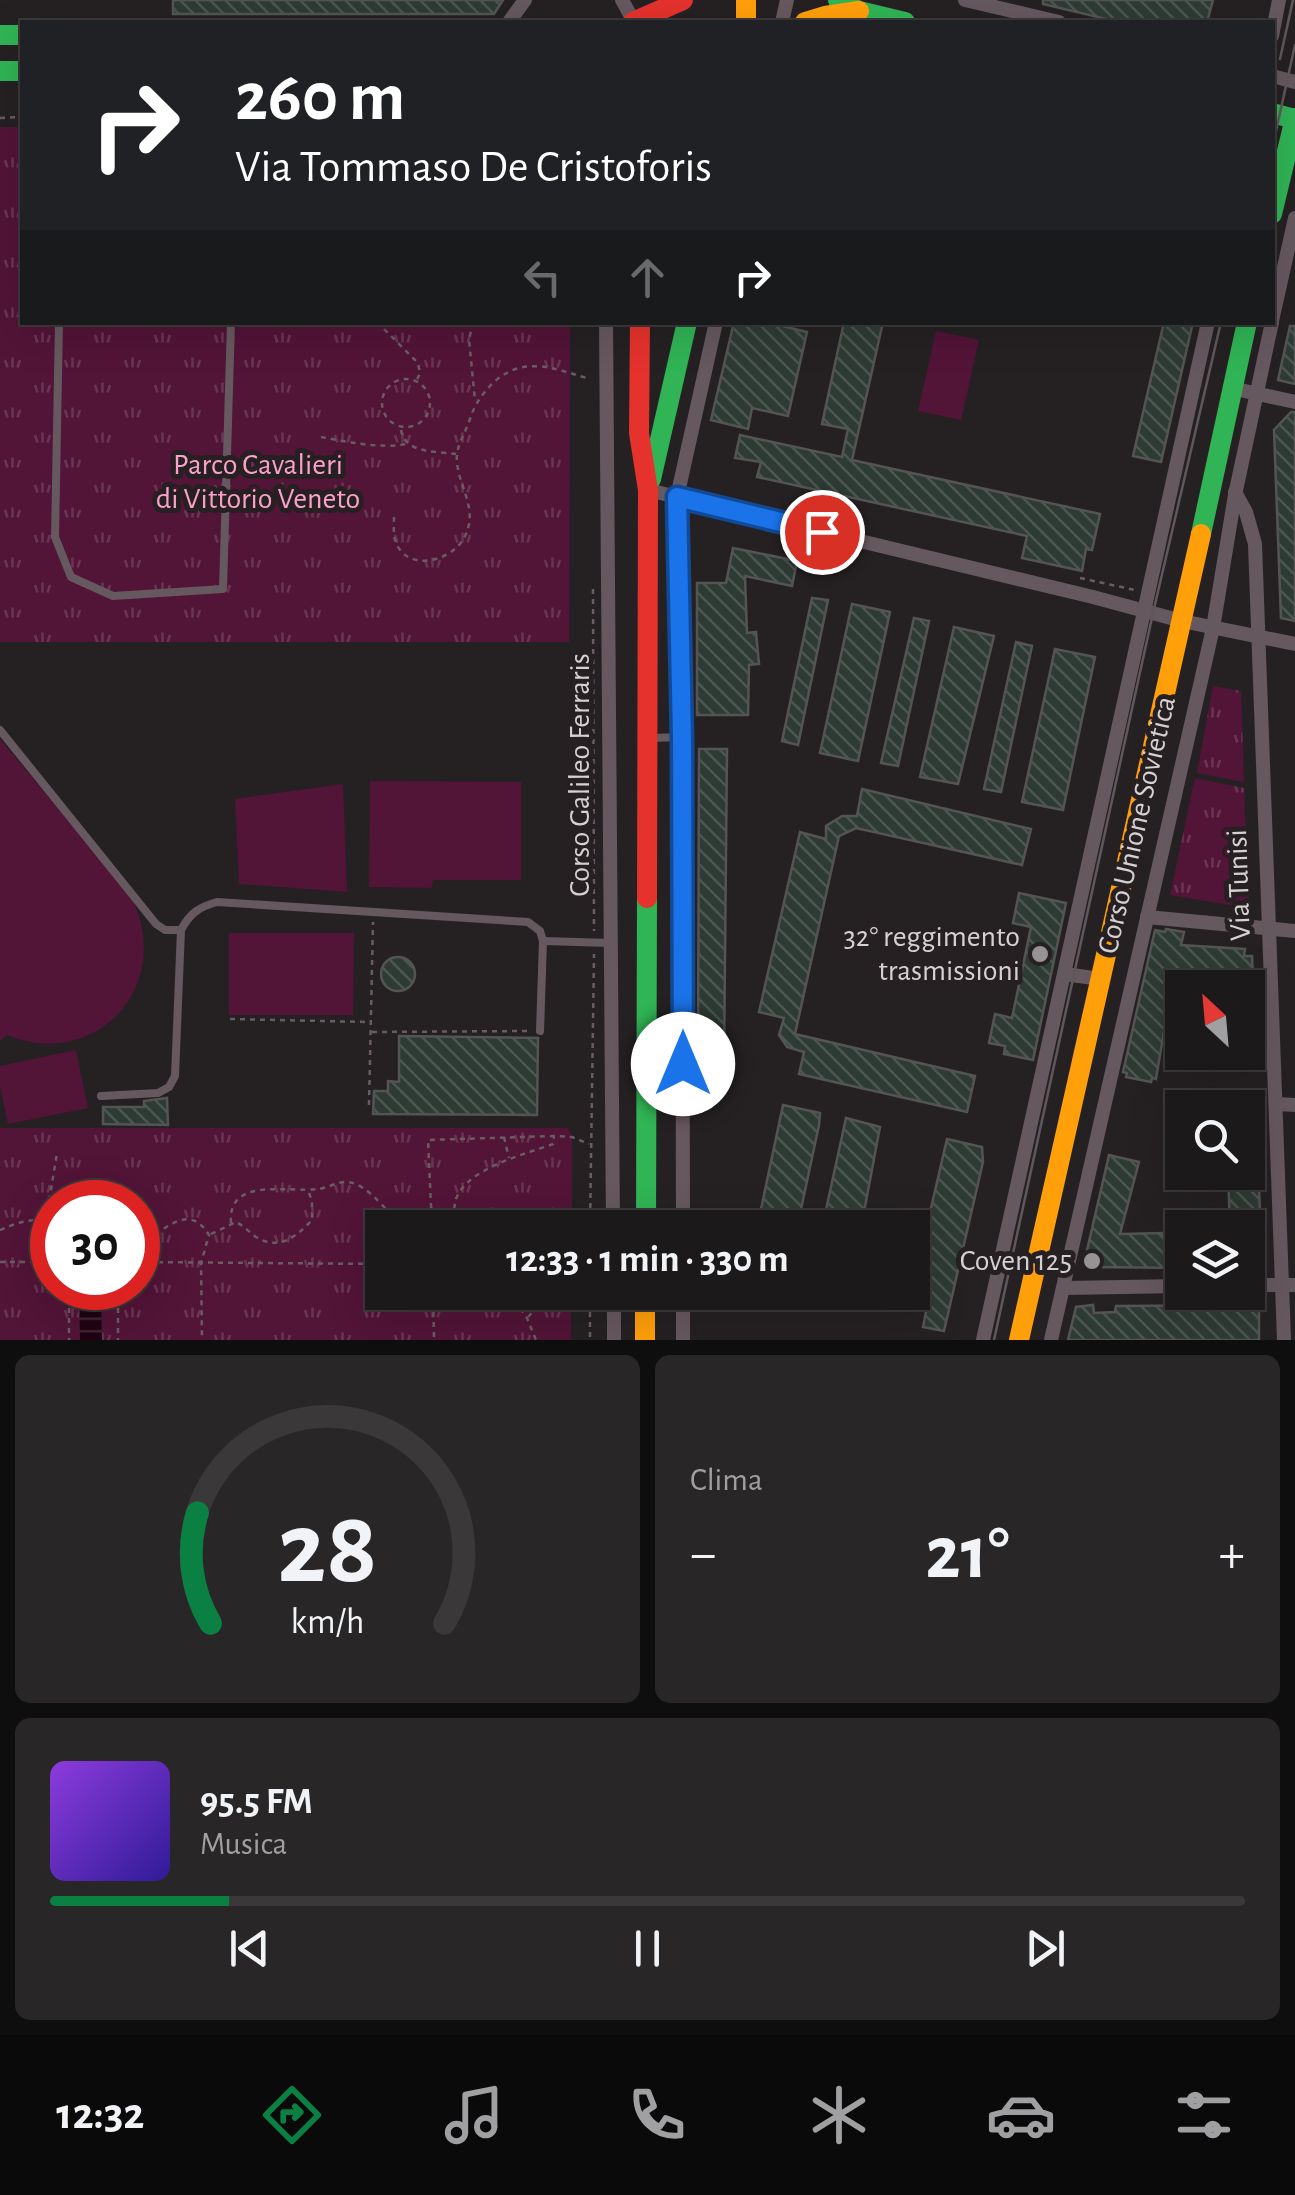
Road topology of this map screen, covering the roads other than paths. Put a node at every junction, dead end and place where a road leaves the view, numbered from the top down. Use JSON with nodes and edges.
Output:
{"nodes":[{"id":1,"x":684,"y":0,"type":"edge"},
{"id":2,"x":838,"y":0,"type":"edge"},
{"id":3,"x":964,"y":0,"type":"edge"},
{"id":4,"x":1009,"y":5,"type":"edge"},
{"id":5,"x":859,"y":10,"type":"junction"},
{"id":6,"x":639,"y":20,"type":"edge"},
{"id":7,"x":813,"y":20,"type":"edge"},
{"id":8,"x":897,"y":20,"type":"edge"},
{"id":9,"x":1053,"y":20,"type":"edge"},
{"id":10,"x":1295,"y":118,"type":"edge"},
{"id":11,"x":1284,"y":158,"type":"edge"},
{"id":12,"x":1275,"y":200,"type":"edge"},
{"id":13,"x":1295,"y":218,"type":"edge"},
{"id":14,"x":1275,"y":308,"type":"edge"},
{"id":15,"x":59,"y":325,"type":"edge"},
{"id":16,"x":232,"y":325,"type":"edge"},
{"id":17,"x":606,"y":325,"type":"edge"},
{"id":18,"x":640,"y":325,"type":"edge"},
{"id":19,"x":686,"y":325,"type":"edge"},
{"id":20,"x":715,"y":325,"type":"edge"},
{"id":21,"x":1207,"y":325,"type":"edge"},
{"id":22,"x":1246,"y":325,"type":"edge"},
{"id":23,"x":1271,"y":325,"type":"edge"},
{"id":24,"x":1231,"y":388,"type":"junction"},
{"id":25,"x":1257,"y":393,"type":"junction"},
{"id":26,"x":1295,"y":402,"type":"edge"},
{"id":27,"x":648,"y":490,"type":"junction"},
{"id":28,"x":1235,"y":492,"type":"junction"},
{"id":29,"x":677,"y":497,"type":"junction"},
{"id":30,"x":1145,"y":610,"type":"junction"},
{"id":31,"x":1182,"y":621,"type":"junction"},
{"id":32,"x":1213,"y":628,"type":"junction"},
{"id":33,"x":1258,"y":637,"type":"junction"},
{"id":34,"x":1295,"y":644,"type":"edge"},
{"id":35,"x":0,"y":730,"type":"edge"},
{"id":36,"x":682,"y":737,"type":"junction"},
{"id":37,"x":647,"y":738,"type":"junction"},
{"id":38,"x":1146,"y":917,"type":"junction"},
{"id":39,"x":1268,"y":928,"type":"junction"},
{"id":40,"x":181,"y":930,"type":"junction"},
{"id":41,"x":1295,"y":930,"type":"edge"},
{"id":42,"x":543,"y":941,"type":"junction"},
{"id":43,"x":611,"y":944,"type":"junction"},
{"id":44,"x":1064,"y":974,"type":"junction"},
{"id":45,"x":1101,"y":979,"type":"junction"},
{"id":46,"x":540,"y":1031,"type":"road end"},
{"id":47,"x":683,"y":1064,"type":"junction"},
{"id":48,"x":646,"y":1065,"type":"junction"},
{"id":49,"x":101,"y":1096,"type":"dead end"},
{"id":50,"x":1277,"y":1104,"type":"junction"},
{"id":51,"x":1295,"y":1105,"type":"edge"},
{"id":52,"x":614,"y":1210,"type":"edge"},
{"id":53,"x":646,"y":1210,"type":"edge"},
{"id":54,"x":683,"y":1210,"type":"edge"},
{"id":55,"x":1288,"y":1285,"type":"edge"},
{"id":56,"x":1165,"y":1286,"type":"edge"},
{"id":57,"x":1064,"y":1288,"type":"junction"},
{"id":58,"x":614,"y":1310,"type":"edge"},
{"id":59,"x":646,"y":1310,"type":"edge"},
{"id":60,"x":683,"y":1310,"type":"edge"},
{"id":61,"x":614,"y":1340,"type":"edge"},
{"id":62,"x":645,"y":1340,"type":"edge"},
{"id":63,"x":683,"y":1340,"type":"edge"},
{"id":64,"x":983,"y":1340,"type":"edge"},
{"id":65,"x":1019,"y":1340,"type":"edge"},
{"id":66,"x":1052,"y":1340,"type":"edge"},
{"id":67,"x":1284,"y":1340,"type":"edge"}],
"edges":[{"from":1,"to":6,"type":"main road"},
{"from":2,"to":5,"type":"main road"},
{"from":3,"to":4,"type":"street"},
{"from":4,"to":9,"type":"street"},
{"from":5,"to":7,"type":"main road"},
{"from":5,"to":8,"type":"main road"},
{"from":10,"to":11,"type":"main road"},
{"from":11,"to":12,"type":"main road"},
{"from":13,"to":14,"type":"street","name":"Corso Unione Sovietica"},
{"from":15,"to":16,"type":"lane"},
{"from":17,"to":43,"type":"street","name":"Corso Galileo Ferraris"},
{"from":18,"to":27,"type":"main road"},
{"from":19,"to":27,"type":"main road"},
{"from":20,"to":29,"type":"street"},
{"from":21,"to":30,"type":"street","name":"Corso Unione Sovietica"},
{"from":22,"to":24,"type":"main road","name":"Corso Unione Sovietica"},
{"from":23,"to":25,"type":"street","name":"Corso Unione Sovietica"},
{"from":24,"to":25,"type":"street"},
{"from":24,"to":31,"type":"main road","name":"Corso Unione Sovietica"},
{"from":25,"to":26,"type":"street"},
{"from":25,"to":28,"type":"street","name":"Corso Unione Sovietica"},
{"from":27,"to":29,"type":"street"},
{"from":27,"to":37,"type":"main road"},
{"from":28,"to":32,"type":"street","name":"Corso Unione Sovietica"},
{"from":28,"to":33,"type":"street","name":"Via Tunisi"},
{"from":29,"to":30,"type":"street"},
{"from":29,"to":36,"type":"street"},
{"from":30,"to":31,"type":"street"},
{"from":30,"to":44,"type":"street","name":"Corso Unione Sovietica"},
{"from":31,"to":32,"type":"street"},
{"from":31,"to":45,"type":"main road","name":"Corso Unione Sovietica"},
{"from":32,"to":33,"type":"street"},
{"from":32,"to":38,"type":"street","name":"Corso Unione Sovietica"},
{"from":33,"to":34,"type":"street"},
{"from":33,"to":39,"type":"street","name":"Via Tunisi"},
{"from":35,"to":40,"type":"lane"},
{"from":36,"to":37,"type":"lane"},
{"from":36,"to":47,"type":"street"},
{"from":37,"to":48,"type":"main road"},
{"from":38,"to":39,"type":"street"},
{"from":38,"to":57,"type":"street","name":"Corso Unione Sovietica"},
{"from":39,"to":41,"type":"street"},
{"from":39,"to":50,"type":"street","name":"Via Tunisi"},
{"from":40,"to":42,"type":"lane"},
{"from":40,"to":49,"type":"lane"},
{"from":42,"to":43,"type":"lane"},
{"from":42,"to":46,"type":"lane"},
{"from":43,"to":52,"type":"street","name":"Corso Galileo Ferraris"},
{"from":44,"to":45,"type":"street","name":"Corso Unione Sovietica"},
{"from":44,"to":64,"type":"street","name":"Corso Unione Sovietica"},
{"from":45,"to":65,"type":"main road","name":"Corso Unione Sovietica"},
{"from":47,"to":48,"type":"lane"},
{"from":47,"to":54,"type":"street"},
{"from":48,"to":53,"type":"main road"},
{"from":50,"to":51,"type":"street"},
{"from":50,"to":55,"type":"street","name":"Via Tunisi"},
{"from":55,"to":67,"type":"street","name":"Via Tunisi"},
{"from":56,"to":57,"type":"street"},
{"from":57,"to":66,"type":"street","name":"Corso Unione Sovietica"},
{"from":58,"to":61,"type":"street"},
{"from":59,"to":62,"type":"main road"},
{"from":60,"to":63,"type":"street"}]}
